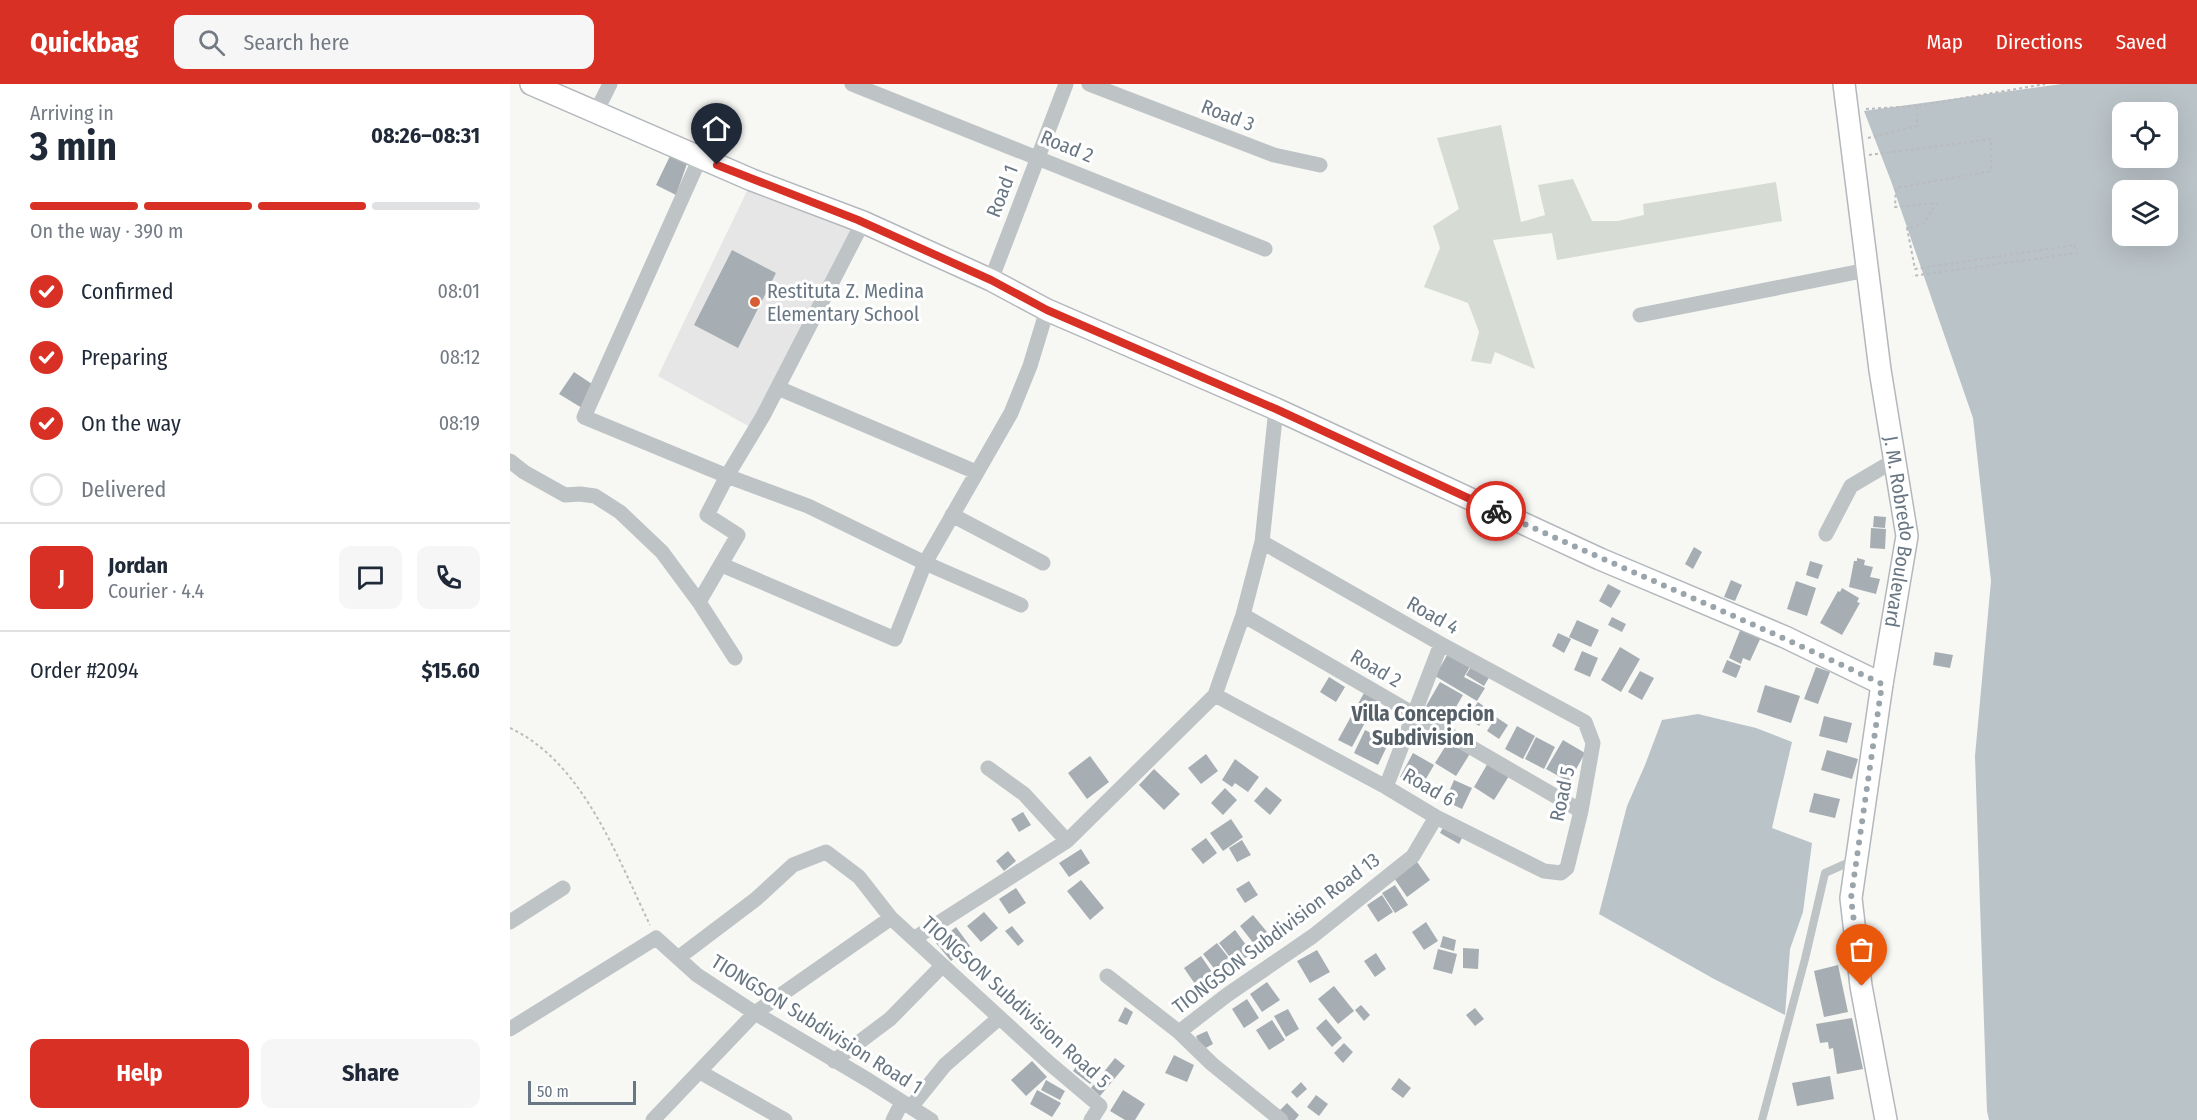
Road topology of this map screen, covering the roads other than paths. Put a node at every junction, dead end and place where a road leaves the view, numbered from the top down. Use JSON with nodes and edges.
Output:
{"nodes":[{"id":1,"x":531,"y":84,"type":"edge"},
{"id":2,"x":610,"y":84,"type":"edge"},
{"id":3,"x":852,"y":84,"type":"edge"},
{"id":4,"x":1066,"y":84,"type":"edge"},
{"id":5,"x":1089,"y":84,"type":"edge"},
{"id":6,"x":1844,"y":84,"type":"edge"},
{"id":7,"x":596,"y":112,"type":"junction"},
{"id":8,"x":1037,"y":157,"type":"junction"},
{"id":9,"x":699,"y":158,"type":"junction"},
{"id":10,"x":1320,"y":165,"type":"dead end"},
{"id":11,"x":863,"y":222,"type":"junction"},
{"id":12,"x":1265,"y":249,"type":"dead end"},
{"id":13,"x":1867,"y":270,"type":"junction"},
{"id":14,"x":991,"y":280,"type":"junction"},
{"id":15,"x":1047,"y":310,"type":"junction"},
{"id":16,"x":1640,"y":315,"type":"dead end"},
{"id":17,"x":778,"y":388,"type":"junction"},
{"id":18,"x":1276,"y":409,"type":"junction"},
{"id":19,"x":510,"y":460,"type":"edge"},
{"id":20,"x":1895,"y":460,"type":"junction"},
{"id":21,"x":976,"y":472,"type":"junction"},
{"id":22,"x":726,"y":476,"type":"junction"},
{"id":23,"x":952,"y":515,"type":"junction"},
{"id":24,"x":1826,"y":534,"type":"dead end"},
{"id":25,"x":1262,"y":542,"type":"junction"},
{"id":26,"x":925,"y":563,"type":"junction"},
{"id":27,"x":1043,"y":563,"type":"dead end"},
{"id":28,"x":722,"y":565,"type":"junction"},
{"id":29,"x":699,"y":602,"type":"junction"},
{"id":30,"x":1021,"y":605,"type":"dead end"},
{"id":31,"x":1243,"y":615,"type":"junction"},
{"id":32,"x":1441,"y":644,"type":"junction"},
{"id":33,"x":735,"y":658,"type":"dead end"},
{"id":34,"x":1882,"y":684,"type":"junction"},
{"id":35,"x":1215,"y":695,"type":"junction"},
{"id":36,"x":1415,"y":714,"type":"junction"},
{"id":37,"x":1585,"y":722,"type":"joint"},
{"id":38,"x":988,"y":768,"type":"dead end"},
{"id":39,"x":1386,"y":787,"type":"junction"},
{"id":40,"x":1581,"y":811,"type":"junction"},
{"id":41,"x":1436,"y":817,"type":"junction"},
{"id":42,"x":1067,"y":841,"type":"junction"},
{"id":43,"x":1857,"y":858,"type":"junction"},
{"id":44,"x":1561,"y":873,"type":"joint"},
{"id":45,"x":563,"y":888,"type":"dead end"},
{"id":46,"x":891,"y":918,"type":"junction"},
{"id":47,"x":510,"y":922,"type":"edge"},
{"id":48,"x":915,"y":938,"type":"junction"},
{"id":49,"x":678,"y":958,"type":"junction"},
{"id":50,"x":942,"y":966,"type":"junction"},
{"id":51,"x":1107,"y":976,"type":"dead end"},
{"id":52,"x":755,"y":1013,"type":"junction"},
{"id":53,"x":999,"y":1018,"type":"junction"},
{"id":54,"x":510,"y":1029,"type":"edge"},
{"id":55,"x":1179,"y":1032,"type":"junction"},
{"id":56,"x":834,"y":1061,"type":"junction"},
{"id":57,"x":700,"y":1072,"type":"junction"},
{"id":58,"x":907,"y":1104,"type":"junction"},
{"id":59,"x":653,"y":1120,"type":"edge"},
{"id":60,"x":785,"y":1120,"type":"edge"},
{"id":61,"x":893,"y":1120,"type":"edge"},
{"id":62,"x":931,"y":1120,"type":"edge"},
{"id":63,"x":1091,"y":1120,"type":"edge"},
{"id":64,"x":1281,"y":1120,"type":"edge"},
{"id":65,"x":1762,"y":1120,"type":"edge"},
{"id":66,"x":1886,"y":1120,"type":"edge"}],
"edges":[{"from":1,"to":7,"type":"main road"},
{"from":2,"to":7,"type":"street"},
{"from":3,"to":8,"type":"street","name":"Road 2"},
{"from":4,"to":8,"type":"street","name":"Road 1"},
{"from":5,"to":10,"type":"street","name":"Road 3"},
{"from":6,"to":13,"type":"main road","name":"J. M. Robredo Boulevard"},
{"from":7,"to":9,"type":"main road"},
{"from":8,"to":12,"type":"street","name":"Road 2"},
{"from":8,"to":14,"type":"street","name":"Road 1"},
{"from":9,"to":11,"type":"main road"},
{"from":9,"to":22,"type":"street"},
{"from":11,"to":14,"type":"main road"},
{"from":11,"to":17,"type":"street"},
{"from":13,"to":16,"type":"street"},
{"from":13,"to":20,"type":"main road","name":"J. M. Robredo Boulevard"},
{"from":14,"to":15,"type":"main road"},
{"from":15,"to":18,"type":"main road"},
{"from":15,"to":21,"type":"street"},
{"from":17,"to":21,"type":"street"},
{"from":17,"to":22,"type":"street"},
{"from":18,"to":25,"type":"street"},
{"from":18,"to":34,"type":"main road"},
{"from":19,"to":29,"type":"street"},
{"from":20,"to":24,"type":"street"},
{"from":20,"to":34,"type":"main road","name":"J. M. Robredo Boulevard"},
{"from":21,"to":23,"type":"street"},
{"from":22,"to":26,"type":"street"},
{"from":22,"to":28,"type":"street"},
{"from":23,"to":26,"type":"street"},
{"from":23,"to":27,"type":"street"},
{"from":25,"to":31,"type":"street"},
{"from":25,"to":32,"type":"street","name":"Road 4"},
{"from":26,"to":28,"type":"street"},
{"from":26,"to":30,"type":"street"},
{"from":28,"to":29,"type":"street"},
{"from":29,"to":33,"type":"street"},
{"from":31,"to":35,"type":"street"},
{"from":31,"to":36,"type":"street","name":"Road 2"},
{"from":32,"to":36,"type":"street"},
{"from":32,"to":37,"type":"street","name":"Road 4"},
{"from":34,"to":43,"type":"main road","name":"J. M. Robredo Boulevard"},
{"from":35,"to":39,"type":"street","name":"Road 6"},
{"from":35,"to":42,"type":"street"},
{"from":36,"to":39,"type":"street"},
{"from":36,"to":40,"type":"street","name":"Road 2"},
{"from":37,"to":40,"type":"street","name":"Road 5"},
{"from":38,"to":42,"type":"street"},
{"from":39,"to":41,"type":"street","name":"Road 6"},
{"from":40,"to":44,"type":"street","name":"Road 5"},
{"from":41,"to":44,"type":"street","name":"Road 6"},
{"from":41,"to":55,"type":"street","name":"TIONGSON Subdivision Road 13"},
{"from":42,"to":48,"type":"street"},
{"from":43,"to":65,"type":"lane"},
{"from":43,"to":66,"type":"main road","name":"J. M. Robredo Boulevard"},
{"from":45,"to":47,"type":"street"},
{"from":46,"to":48,"type":"street","name":"TIONGSON Subdivision Road 5"},
{"from":46,"to":49,"type":"street","name":"TIONGSON Subdivision Road 5"},
{"from":46,"to":52,"type":"street"},
{"from":48,"to":50,"type":"street","name":"TIONGSON Subdivision Road 5"},
{"from":49,"to":52,"type":"street","name":"TIONGSON Subdivision Road 1"},
{"from":49,"to":54,"type":"street","name":"TIONGSON Subdivision Road 1"},
{"from":50,"to":53,"type":"street","name":"TIONGSON Subdivision Road 5"},
{"from":50,"to":56,"type":"street"},
{"from":51,"to":55,"type":"street"},
{"from":52,"to":56,"type":"street","name":"TIONGSON Subdivision Road 1"},
{"from":52,"to":57,"type":"street"},
{"from":53,"to":58,"type":"street"},
{"from":53,"to":63,"type":"street","name":"TIONGSON Subdivision Road 5"},
{"from":55,"to":64,"type":"street","name":"TIONGSON Subdivision Road 13"},
{"from":56,"to":58,"type":"street","name":"TIONGSON Subdivision Road 1"},
{"from":57,"to":59,"type":"street"},
{"from":57,"to":60,"type":"street"},
{"from":58,"to":61,"type":"street"},
{"from":58,"to":62,"type":"street","name":"TIONGSON Subdivision Road 1"}]}
